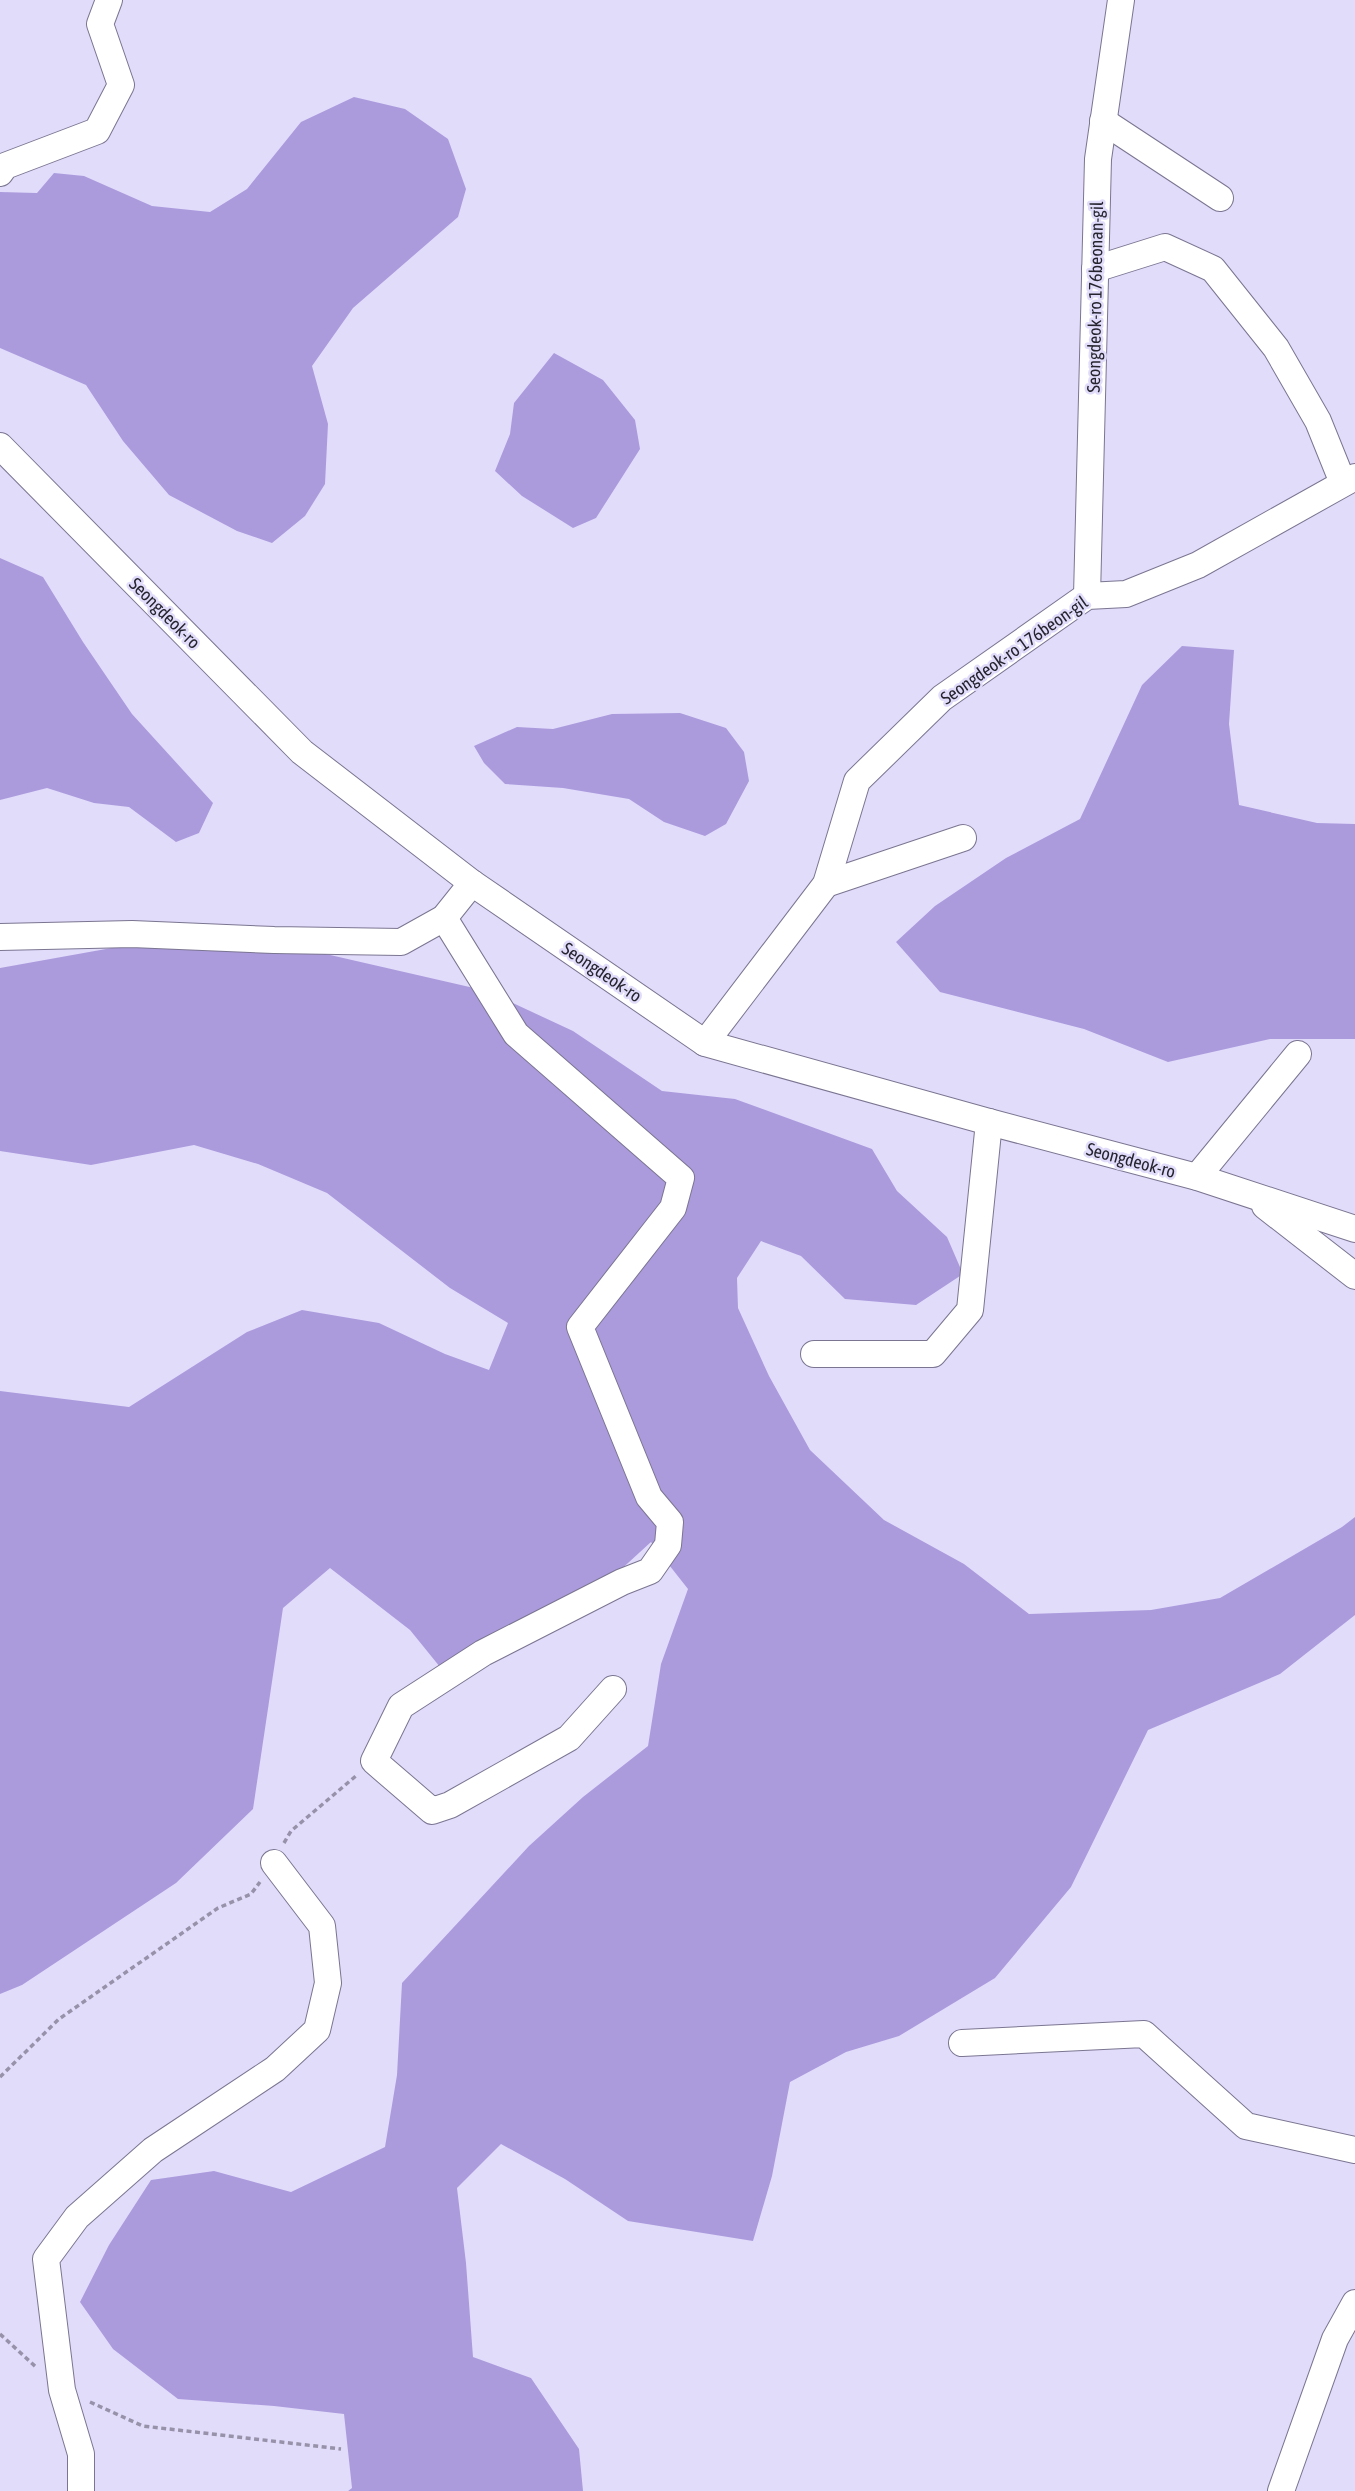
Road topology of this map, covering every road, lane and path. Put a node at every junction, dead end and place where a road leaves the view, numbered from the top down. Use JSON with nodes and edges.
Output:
{"nodes":[{"id":1,"x":109,"y":0,"type":"edge"},
{"id":2,"x":1121,"y":0,"type":"edge"},
{"id":3,"x":1103,"y":121,"type":"junction"},
{"id":4,"x":0,"y":173,"type":"edge"},
{"id":5,"x":1220,"y":198,"type":"dead end"},
{"id":6,"x":1096,"y":269,"type":"junction"},
{"id":7,"x":0,"y":446,"type":"edge"},
{"id":8,"x":1349,"y":480,"type":"edge"},
{"id":9,"x":1087,"y":596,"type":"junction"},
{"id":10,"x":964,"y":838,"type":"dead end"},
{"id":11,"x":472,"y":883,"type":"junction"},
{"id":12,"x":826,"y":884,"type":"junction"},
{"id":13,"x":444,"y":918,"type":"junction"},
{"id":14,"x":0,"y":937,"type":"edge"},
{"id":15,"x":705,"y":1043,"type":"junction"},
{"id":16,"x":1298,"y":1054,"type":"dead end"},
{"id":17,"x":989,"y":1122,"type":"junction"},
{"id":18,"x":1197,"y":1177,"type":"junction"},
{"id":19,"x":1250,"y":1194,"type":"junction"},
{"id":20,"x":1355,"y":1229,"type":"edge"},
{"id":21,"x":1355,"y":1276,"type":"edge"},
{"id":22,"x":814,"y":1354,"type":"dead end"},
{"id":23,"x":613,"y":1689,"type":"dead end"},
{"id":24,"x":374,"y":1760,"type":"junction"},
{"id":25,"x":274,"y":1863,"type":"junction"},
{"id":26,"x":962,"y":2042,"type":"dead end"},
{"id":27,"x":0,"y":2077,"type":"edge"},
{"id":28,"x":1355,"y":2150,"type":"edge"},
{"id":29,"x":1355,"y":2303,"type":"edge"},
{"id":30,"x":0,"y":2334,"type":"edge"},
{"id":31,"x":62,"y":2390,"type":"junction"},
{"id":32,"x":341,"y":2449,"type":"dead end"},
{"id":33,"x":81,"y":2491,"type":"edge"},
{"id":34,"x":1282,"y":2491,"type":"edge"}],
"edges":[{"from":1,"to":4,"type":"street"},
{"from":2,"to":3,"type":"street","name":"Seongdeok-ro 176beonan-gil"},
{"from":3,"to":5,"type":"street"},
{"from":3,"to":6,"type":"street","name":"Seongdeok-ro 176beonan-gil"},
{"from":6,"to":8,"type":"street"},
{"from":6,"to":9,"type":"street","name":"Seongdeok-ro 176beonan-gil"},
{"from":7,"to":11,"type":"street","name":"Seongdeok-ro"},
{"from":8,"to":9,"type":"street","name":"Seongdeok-ro 176beon-gil"},
{"from":9,"to":12,"type":"street","name":"Seongdeok-ro 176beon-gil"},
{"from":10,"to":12,"type":"street"},
{"from":11,"to":13,"type":"street"},
{"from":11,"to":15,"type":"street","name":"Seongdeok-ro"},
{"from":12,"to":15,"type":"street","name":"Seongdeok-ro 176beon-gil"},
{"from":13,"to":14,"type":"street"},
{"from":13,"to":24,"type":"street"},
{"from":15,"to":17,"type":"street","name":"Seongdeok-ro"},
{"from":16,"to":18,"type":"street"},
{"from":17,"to":18,"type":"street","name":"Seongdeok-ro"},
{"from":17,"to":22,"type":"street"},
{"from":18,"to":19,"type":"street","name":"Seongdeok-ro"},
{"from":19,"to":20,"type":"street","name":"Seongdeok-ro"},
{"from":19,"to":21,"type":"street"},
{"from":23,"to":24,"type":"street"},
{"from":24,"to":25,"type":"path"},
{"from":25,"to":27,"type":"path"},
{"from":25,"to":31,"type":"street"},
{"from":26,"to":28,"type":"street"},
{"from":29,"to":34,"type":"street"},
{"from":30,"to":31,"type":"path"},
{"from":31,"to":32,"type":"path"},
{"from":31,"to":33,"type":"street"}]}
